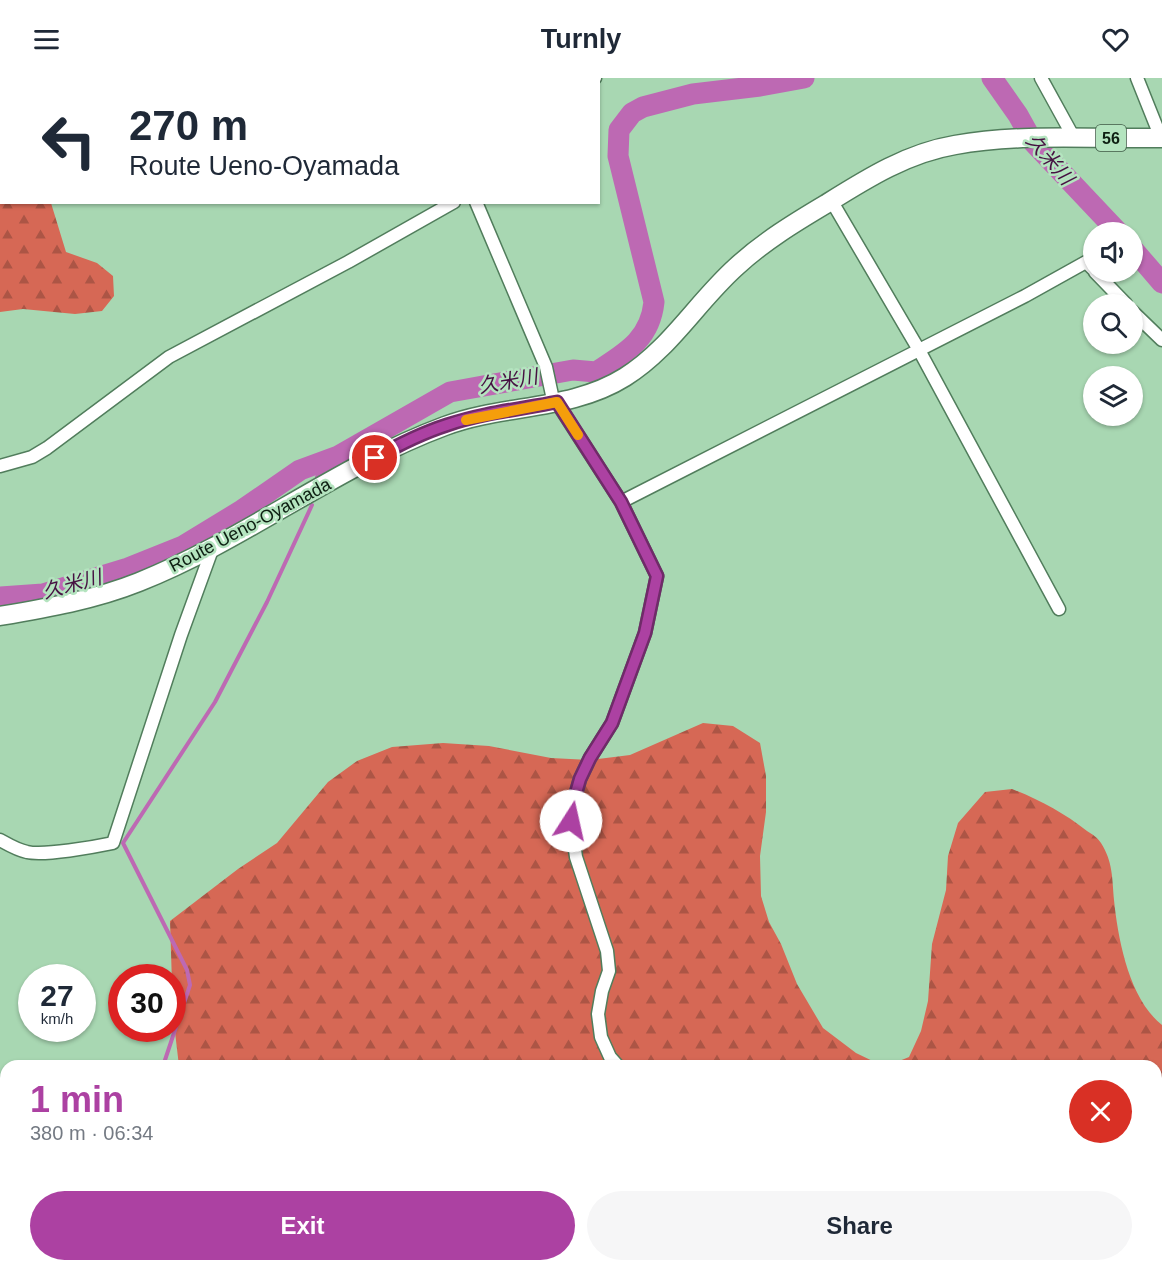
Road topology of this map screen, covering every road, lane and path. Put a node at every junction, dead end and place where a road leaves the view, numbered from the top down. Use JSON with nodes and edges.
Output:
{"nodes":[{"id":1,"x":1041,"y":78,"type":"edge"},
{"id":2,"x":1137,"y":78,"type":"edge"},
{"id":3,"x":1067,"y":138,"type":"junction"},
{"id":4,"x":1162,"y":138,"type":"edge"},
{"id":5,"x":831,"y":200,"type":"junction"},
{"id":6,"x":450,"y":204,"type":"edge"},
{"id":7,"x":477,"y":204,"type":"edge"},
{"id":8,"x":1083,"y":264,"type":"edge"},
{"id":9,"x":1105,"y":282,"type":"edge"},
{"id":10,"x":1116,"y":294,"type":"edge"},
{"id":11,"x":1143,"y":322,"type":"edge"},
{"id":12,"x":1162,"y":340,"type":"edge"},
{"id":13,"x":919,"y":350,"type":"junction"},
{"id":14,"x":555,"y":399,"type":"junction"},
{"id":15,"x":0,"y":466,"type":"edge"},
{"id":16,"x":621,"y":502,"type":"junction"},
{"id":17,"x":213,"y":547,"type":"junction"},
{"id":18,"x":1059,"y":609,"type":"dead end"},
{"id":19,"x":0,"y":616,"type":"edge"},
{"id":20,"x":0,"y":840,"type":"edge"},
{"id":21,"x":613,"y":1060,"type":"edge"}],
"edges":[{"from":1,"to":3,"type":"street"},
{"from":2,"to":4,"type":"street"},
{"from":3,"to":4,"type":"main road","name":"Route Ueno-Oyamada","number":"56"},
{"from":3,"to":5,"type":"main road","name":"Route Ueno-Oyamada","number":"56"},
{"from":5,"to":13,"type":"street"},
{"from":5,"to":14,"type":"main road","name":"Route Ueno-Oyamada","number":"56"},
{"from":6,"to":15,"type":"street"},
{"from":7,"to":14,"type":"street"},
{"from":8,"to":13,"type":"street"},
{"from":9,"to":10,"type":"street"},
{"from":11,"to":12,"type":"street"},
{"from":13,"to":16,"type":"street"},
{"from":13,"to":18,"type":"street"},
{"from":14,"to":16,"type":"street"},
{"from":14,"to":17,"type":"main road","name":"Route Ueno-Oyamada","number":"56"},
{"from":16,"to":21,"type":"street"},
{"from":17,"to":19,"type":"main road","name":"Route Ueno-Oyamada","number":"56"},
{"from":17,"to":20,"type":"street"}]}
